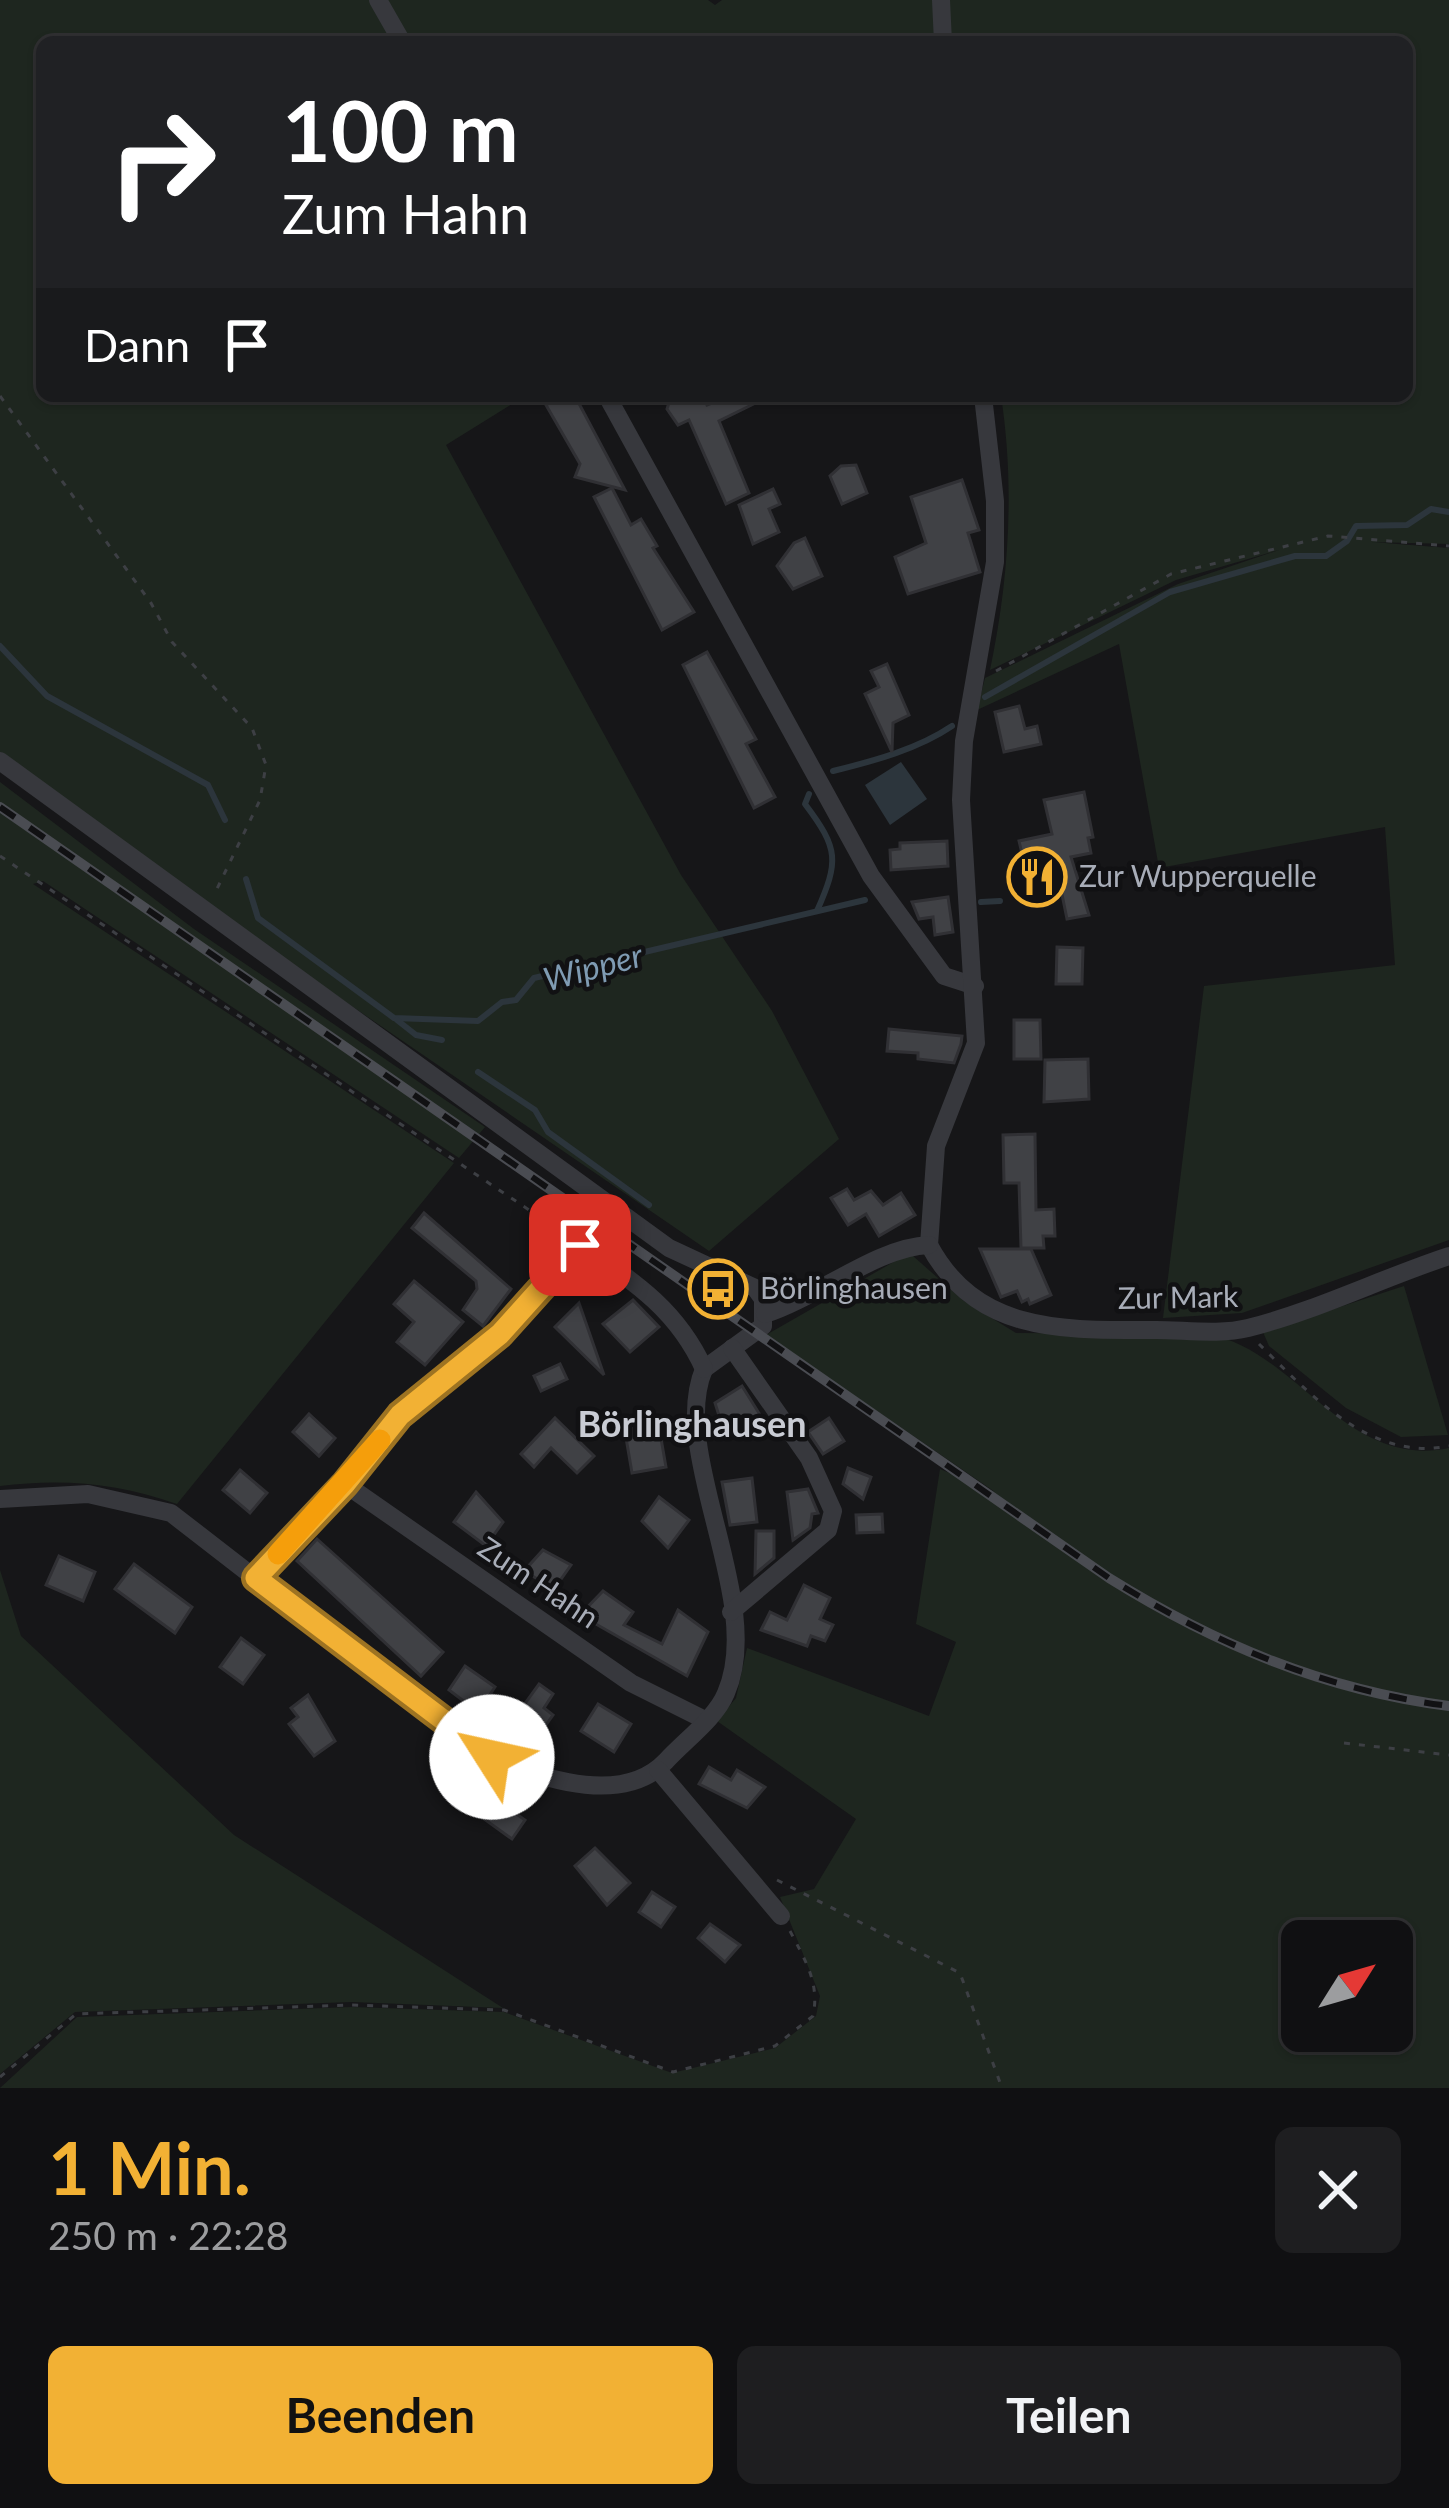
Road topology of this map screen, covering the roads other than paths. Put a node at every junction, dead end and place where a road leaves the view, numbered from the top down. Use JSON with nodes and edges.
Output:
{"nodes":[{"id":1,"x":378,"y":0,"type":"edge"},
{"id":2,"x":941,"y":0,"type":"edge"},
{"id":3,"x":399,"y":36,"type":"edge"},
{"id":4,"x":944,"y":36,"type":"edge"},
{"id":5,"x":610,"y":402,"type":"edge"},
{"id":6,"x":984,"y":402,"type":"edge"},
{"id":7,"x":0,"y":761,"type":"edge"},
{"id":8,"x":976,"y":986,"type":"junction"},
{"id":9,"x":929,"y":1245,"type":"junction"},
{"id":10,"x":1449,"y":1256,"type":"edge"},
{"id":11,"x":765,"y":1314,"type":"junction"},
{"id":12,"x":732,"y":1348,"type":"junction"},
{"id":13,"x":704,"y":1369,"type":"junction"},
{"id":14,"x":345,"y":1484,"type":"junction"},
{"id":15,"x":0,"y":1499,"type":"edge"},
{"id":16,"x":256,"y":1578,"type":"junction"},
{"id":17,"x":731,"y":1612,"type":"junction"},
{"id":18,"x":705,"y":1720,"type":"junction"},
{"id":19,"x":658,"y":1770,"type":"junction"},
{"id":20,"x":781,"y":1916,"type":"road end"}],
"edges":[{"from":1,"to":3,"type":"street"},
{"from":2,"to":4,"type":"street"},
{"from":5,"to":8,"type":"street"},
{"from":6,"to":8,"type":"street"},
{"from":7,"to":11,"type":"street"},
{"from":8,"to":9,"type":"street"},
{"from":9,"to":10,"type":"street","name":"Zur Mark"},
{"from":9,"to":11,"type":"street"},
{"from":11,"to":12,"type":"street"},
{"from":12,"to":13,"type":"street"},
{"from":12,"to":17,"type":"street"},
{"from":13,"to":14,"type":"street"},
{"from":13,"to":17,"type":"street"},
{"from":14,"to":16,"type":"street"},
{"from":14,"to":18,"type":"street","name":"Zum Hahn"},
{"from":15,"to":16,"type":"street"},
{"from":16,"to":19,"type":"street"},
{"from":17,"to":18,"type":"street"},
{"from":18,"to":19,"type":"street"},
{"from":19,"to":20,"type":"street"}]}
